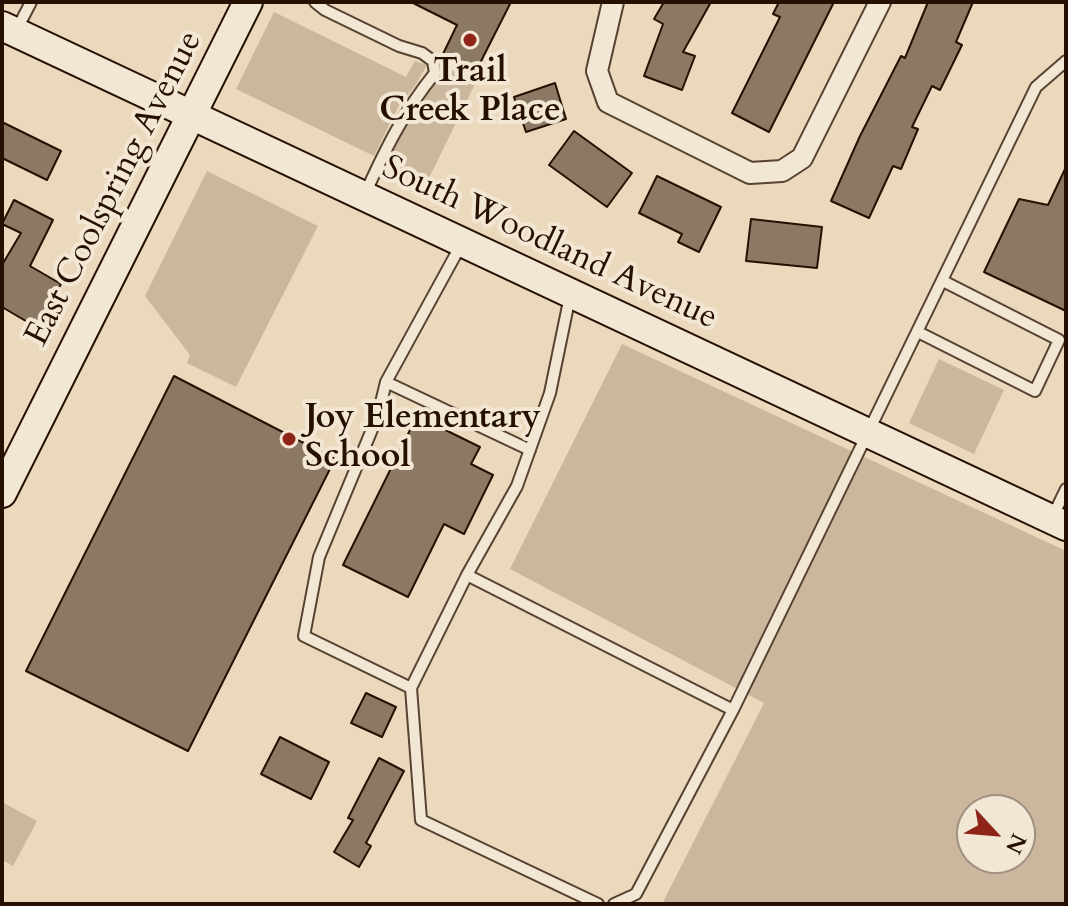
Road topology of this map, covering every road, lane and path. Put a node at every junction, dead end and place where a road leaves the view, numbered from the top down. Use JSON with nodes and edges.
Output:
{"nodes":[{"id":1,"x":31,"y":2,"type":"edge"},
{"id":2,"x":248,"y":2,"type":"edge"},
{"id":3,"x":315,"y":2,"type":"edge"},
{"id":4,"x":613,"y":2,"type":"edge"},
{"id":5,"x":880,"y":2,"type":"edge"},
{"id":6,"x":6,"y":29,"type":"edge"},
{"id":7,"x":1066,"y":61,"type":"edge"},
{"id":8,"x":192,"y":116,"type":"junction"},
{"id":9,"x":364,"y":196,"type":"junction"},
{"id":10,"x":462,"y":242,"type":"junction"},
{"id":11,"x":943,"y":281,"type":"junction"},
{"id":12,"x":571,"y":293,"type":"junction"},
{"id":13,"x":918,"y":332,"type":"junction"},
{"id":14,"x":1062,"y":341,"type":"edge"},
{"id":15,"x":386,"y":382,"type":"junction"},
{"id":16,"x":868,"y":433,"type":"junction"},
{"id":17,"x":530,"y":450,"type":"junction"},
{"id":18,"x":1066,"y":489,"type":"edge"},
{"id":19,"x":2,"y":493,"type":"edge"},
{"id":20,"x":1059,"y":523,"type":"edge"},
{"id":21,"x":467,"y":575,"type":"junction"},
{"id":22,"x":411,"y":688,"type":"junction"},
{"id":23,"x":733,"y":710,"type":"junction"},
{"id":24,"x":598,"y":904,"type":"edge"},
{"id":25,"x":614,"y":904,"type":"edge"}],
"edges":[{"from":1,"to":6,"type":"lane"},
{"from":2,"to":8,"type":"street","name":"East Coolspring Avenue"},
{"from":3,"to":9,"type":"lane"},
{"from":4,"to":5,"type":"street"},
{"from":6,"to":8,"type":"street","name":"South Woodland Avenue"},
{"from":7,"to":11,"type":"lane"},
{"from":8,"to":9,"type":"street","name":"South Woodland Avenue"},
{"from":8,"to":19,"type":"street","name":"East Coolspring Avenue"},
{"from":9,"to":10,"type":"street","name":"South Woodland Avenue"},
{"from":10,"to":12,"type":"street","name":"South Woodland Avenue"},
{"from":10,"to":15,"type":"lane"},
{"from":11,"to":13,"type":"lane"},
{"from":11,"to":14,"type":"lane"},
{"from":12,"to":16,"type":"street","name":"South Woodland Avenue"},
{"from":12,"to":17,"type":"lane"},
{"from":13,"to":14,"type":"lane"},
{"from":13,"to":16,"type":"lane"},
{"from":15,"to":17,"type":"lane"},
{"from":15,"to":22,"type":"lane"},
{"from":16,"to":20,"type":"street","name":"South Woodland Avenue"},
{"from":16,"to":23,"type":"lane"},
{"from":17,"to":21,"type":"lane"},
{"from":18,"to":20,"type":"lane"},
{"from":21,"to":22,"type":"lane"},
{"from":21,"to":23,"type":"lane"},
{"from":22,"to":24,"type":"lane"},
{"from":23,"to":25,"type":"lane"}]}
